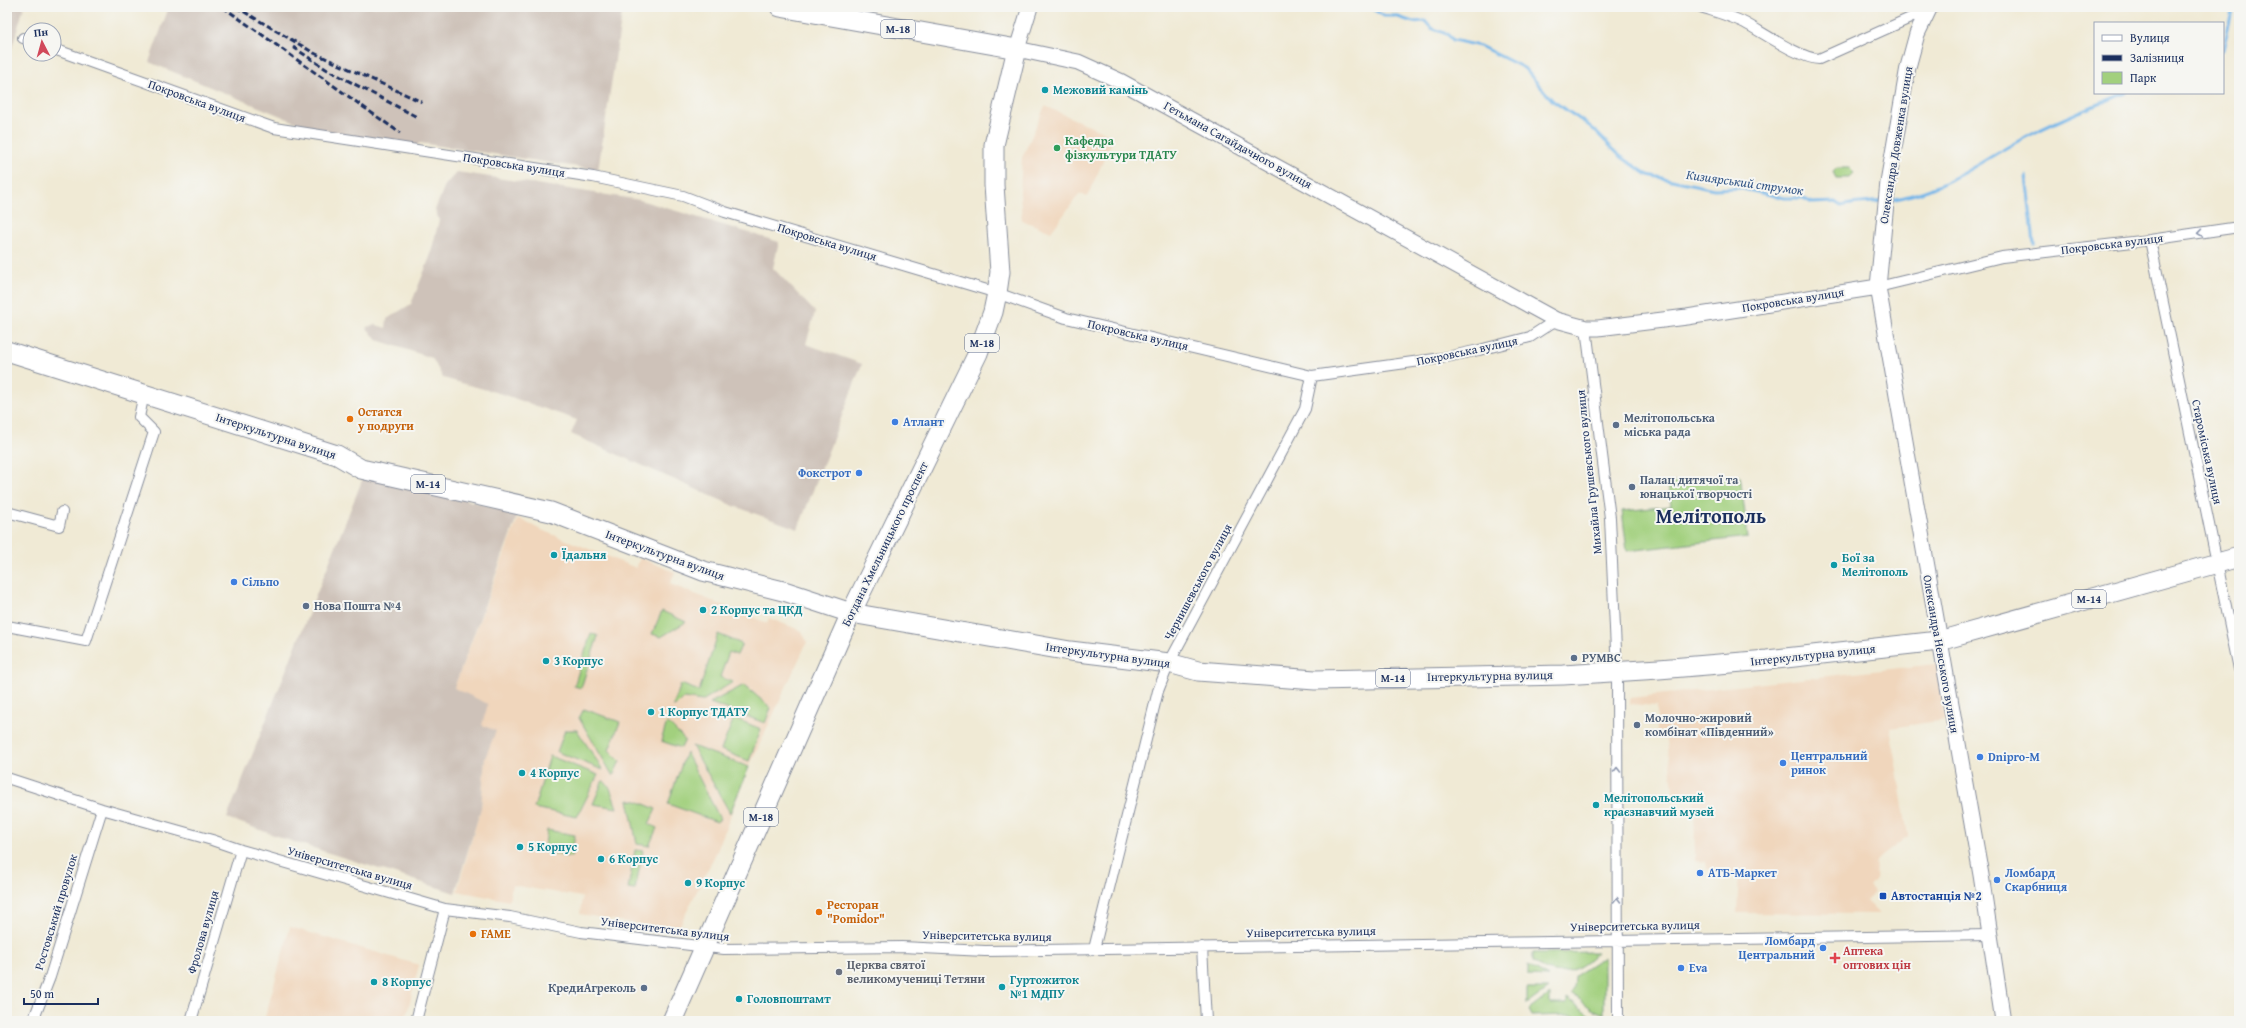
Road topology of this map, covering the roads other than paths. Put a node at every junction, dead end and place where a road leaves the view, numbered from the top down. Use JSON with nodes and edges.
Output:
{"nodes":[{"id":1,"x":780,"y":7,"type":"edge"},
{"id":2,"x":1030,"y":7,"type":"edge"},
{"id":3,"x":1701,"y":7,"type":"edge"},
{"id":4,"x":1929,"y":8,"type":"edge"},
{"id":5,"x":1017,"y":50,"type":"junction"},
{"id":6,"x":62,"y":52,"type":"edge"},
{"id":7,"x":2239,"y":227,"type":"edge"},
{"id":8,"x":2150,"y":240,"type":"junction"},
{"id":9,"x":1878,"y":287,"type":"junction"},
{"id":10,"x":997,"y":293,"type":"junction"},
{"id":11,"x":1556,"y":320,"type":"junction"},
{"id":12,"x":1586,"y":328,"type":"junction"},
{"id":13,"x":7,"y":351,"type":"edge"},
{"id":14,"x":1312,"y":376,"type":"junction"},
{"id":15,"x":144,"y":394,"type":"junction"},
{"id":16,"x":7,"y":512,"type":"edge"},
{"id":17,"x":62,"y":512,"type":"dead end"},
{"id":18,"x":2239,"y":557,"type":"edge"},
{"id":19,"x":2217,"y":563,"type":"junction"},
{"id":20,"x":851,"y":613,"type":"junction"},
{"id":21,"x":7,"y":626,"type":"edge"},
{"id":22,"x":1939,"y":641,"type":"junction"},
{"id":23,"x":1169,"y":664,"type":"junction"},
{"id":24,"x":2239,"y":669,"type":"edge"},
{"id":25,"x":1617,"y":672,"type":"junction"},
{"id":26,"x":7,"y":778,"type":"edge"},
{"id":27,"x":102,"y":809,"type":"junction"},
{"id":28,"x":241,"y":850,"type":"junction"},
{"id":29,"x":445,"y":909,"type":"junction"},
{"id":30,"x":1990,"y":935,"type":"junction"},
{"id":31,"x":1617,"y":939,"type":"junction"},
{"id":32,"x":1202,"y":947,"type":"junction"},
{"id":33,"x":703,"y":948,"type":"junction"},
{"id":34,"x":1094,"y":949,"type":"junction"},
{"id":35,"x":33,"y":1021,"type":"edge"},
{"id":36,"x":191,"y":1021,"type":"edge"},
{"id":37,"x":416,"y":1021,"type":"edge"},
{"id":38,"x":672,"y":1021,"type":"edge"},
{"id":39,"x":1206,"y":1021,"type":"edge"},
{"id":40,"x":1618,"y":1021,"type":"edge"},
{"id":41,"x":2003,"y":1021,"type":"edge"}],
"edges":[{"from":1,"to":5,"type":"highway","name":"Гетьмана Сагайдачного вулиця","number":"М-18"},
{"from":2,"to":5,"type":"main road"},
{"from":3,"to":4,"type":"street"},
{"from":4,"to":9,"type":"main road","name":"Олександра Довженка вулиця"},
{"from":5,"to":10,"type":"highway","name":"Богдана Хмельницького проспект","number":"М-18"},
{"from":5,"to":11,"type":"main road","name":"Гетьмана Сагайдачного вулиця"},
{"from":6,"to":10,"type":"street","name":"Покровська вулиця"},
{"from":7,"to":8,"type":"street","name":"Покровська вулиця","one_way":true},
{"from":8,"to":9,"type":"street","name":"Покровська вулиця"},
{"from":8,"to":19,"type":"street","name":"Староміська вулиця"},
{"from":9,"to":12,"type":"main road","name":"Покровська вулиця"},
{"from":9,"to":22,"type":"main road","name":"Олександра Невського вулиця"},
{"from":10,"to":14,"type":"street","name":"Покровська вулиця"},
{"from":10,"to":20,"type":"highway","name":"Богдана Хмельницького проспект","number":"М-18"},
{"from":11,"to":12,"type":"main road","name":"Покровська вулиця"},
{"from":11,"to":14,"type":"street","name":"Покровська вулиця"},
{"from":12,"to":25,"type":"street","name":"Михайла Грушевського вулиця"},
{"from":13,"to":15,"type":"highway","name":"Інтеркультурна вулиця","number":"М-14"},
{"from":14,"to":23,"type":"street","name":"Чернишевського вулиця"},
{"from":15,"to":20,"type":"highway","name":"Інтеркультурна вулиця","number":"М-14"},
{"from":15,"to":21,"type":"street"},
{"from":16,"to":17,"type":"street"},
{"from":18,"to":19,"type":"highway","name":"Інтеркультурна вулиця","number":"М-14"},
{"from":19,"to":22,"type":"highway","name":"Інтеркультурна вулиця","number":"М-14"},
{"from":19,"to":24,"type":"street","name":"Староміська вулиця"},
{"from":20,"to":23,"type":"highway","name":"Інтеркультурна вулиця","number":"М-14"},
{"from":20,"to":33,"type":"highway","name":"Богдана Хмельницького проспект","number":"М-18"},
{"from":22,"to":25,"type":"highway","name":"Інтеркультурна вулиця","number":"М-14"},
{"from":22,"to":30,"type":"main road","name":"Олександра Невського вулиця"},
{"from":23,"to":25,"type":"highway","name":"Інтеркультурна вулиця","number":"М-14"},
{"from":23,"to":34,"type":"street","name":"Чернишевського вулиця"},
{"from":31,"to":25,"type":"street","name":"Михайла Грушевського вулиця","one_way":true},
{"from":26,"to":27,"type":"street","name":"Університетська вулиця"},
{"from":27,"to":28,"type":"street","name":"Університетська вулиця"},
{"from":27,"to":35,"type":"street","name":"Ростовський провулок"},
{"from":28,"to":29,"type":"street","name":"Університетська вулиця"},
{"from":28,"to":36,"type":"street","name":"Фролова вулиця"},
{"from":29,"to":33,"type":"street","name":"Університетська вулиця"},
{"from":29,"to":37,"type":"street"},
{"from":30,"to":31,"type":"street","name":"Університетська вулиця"},
{"from":30,"to":41,"type":"main road","name":"Олександра Невського вулиця"},
{"from":31,"to":32,"type":"street","name":"Університетська вулиця"},
{"from":31,"to":40,"type":"street","name":"Михайла Грушевського вулиця"},
{"from":32,"to":34,"type":"street","name":"Університетська вулиця"},
{"from":32,"to":39,"type":"street"},
{"from":33,"to":34,"type":"street","name":"Університетська вулиця"},
{"from":33,"to":38,"type":"highway","name":"Богдана Хмельницького проспект","number":"М-18"}]}
